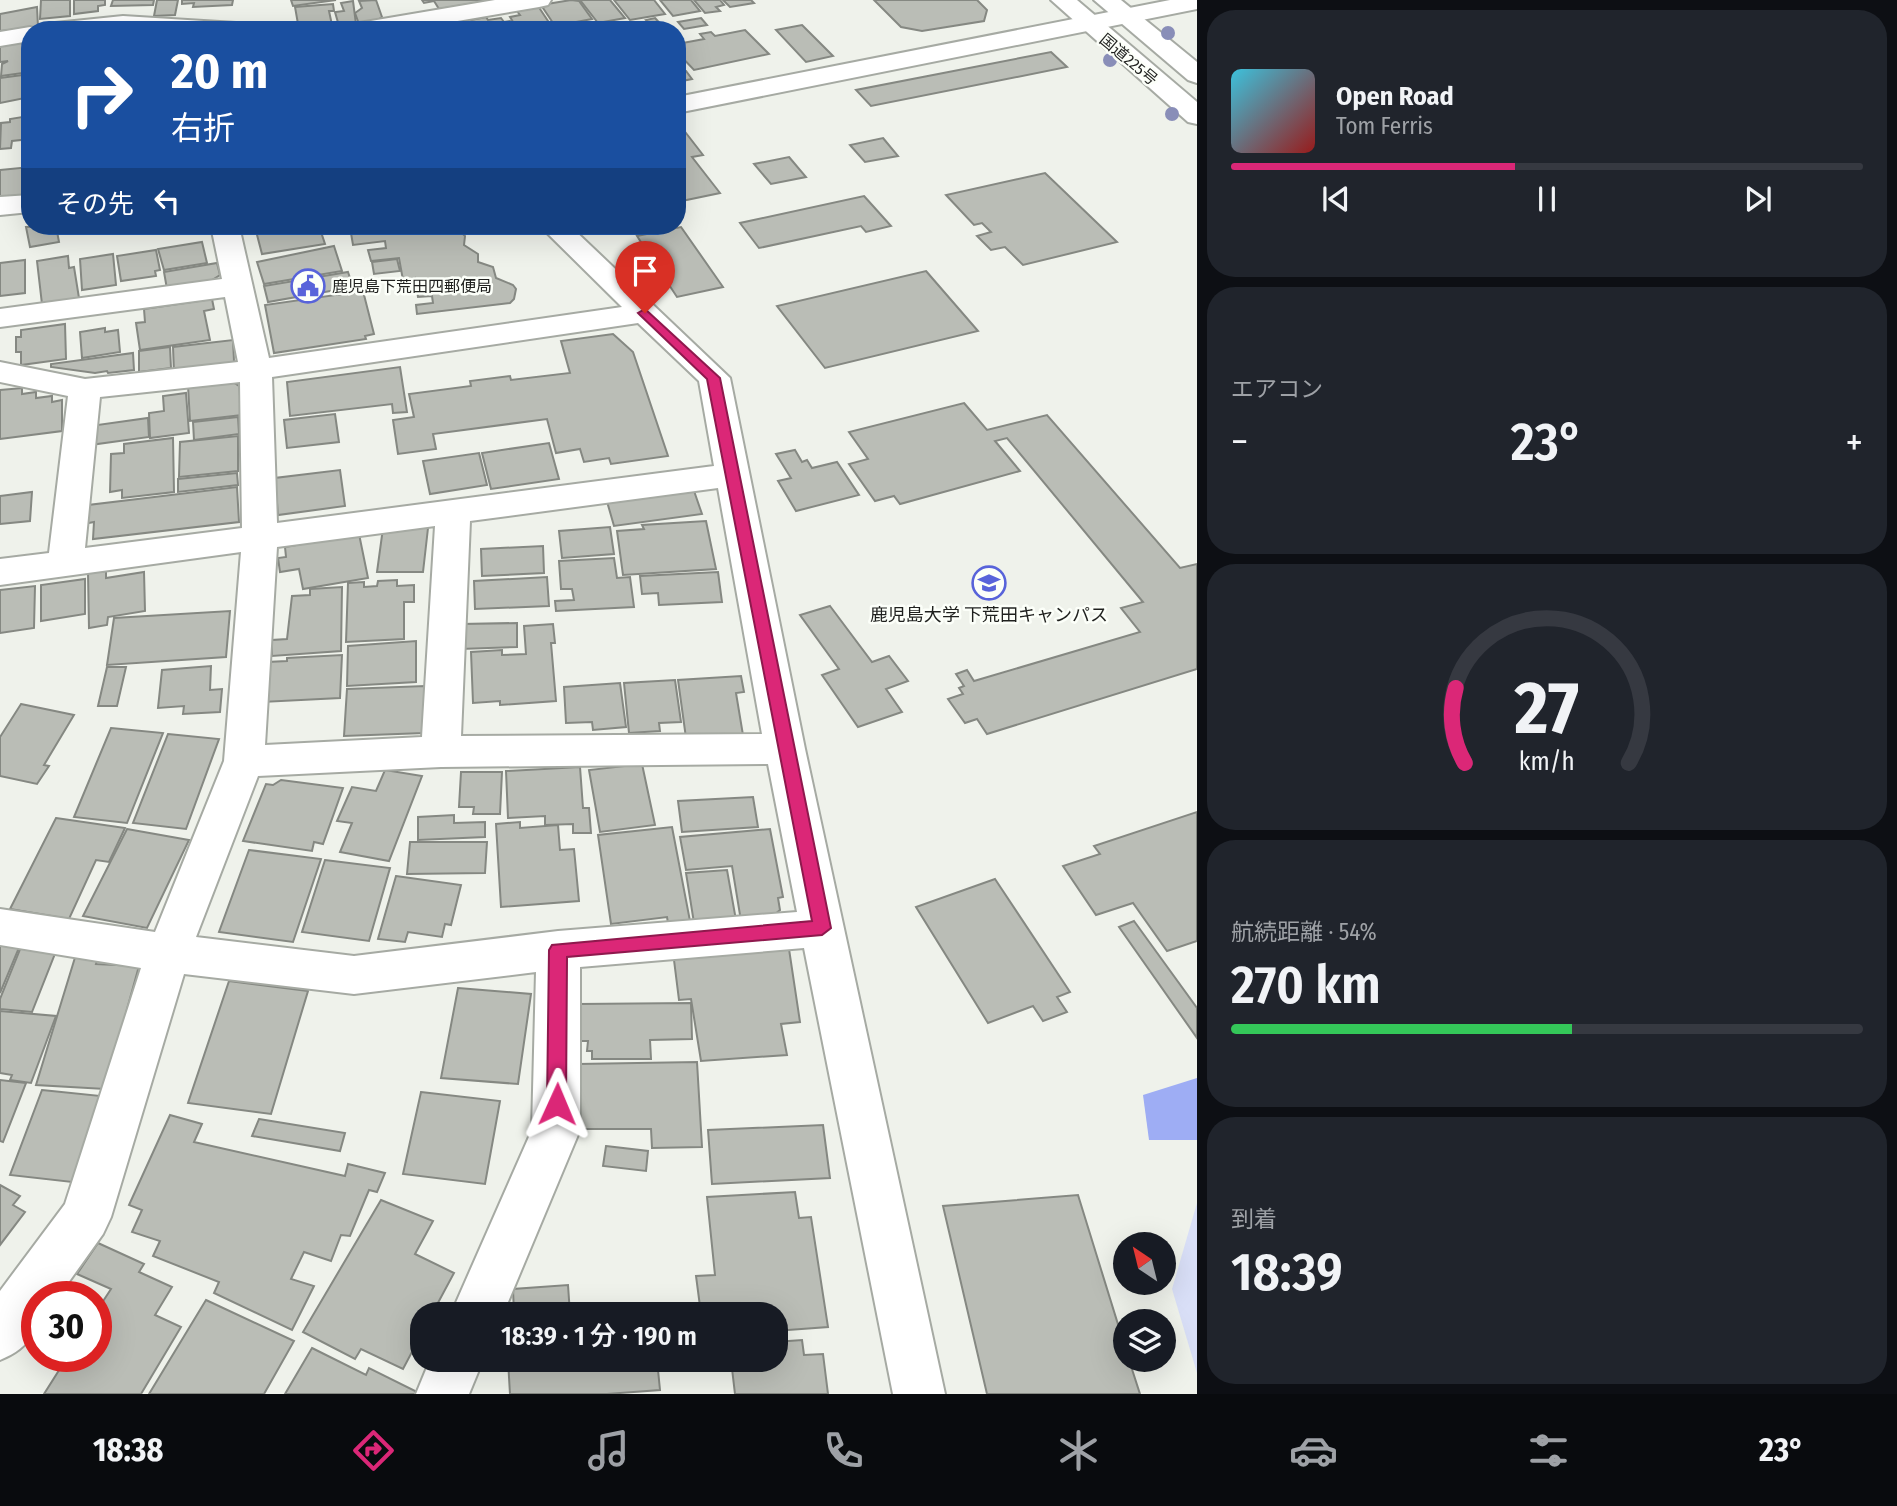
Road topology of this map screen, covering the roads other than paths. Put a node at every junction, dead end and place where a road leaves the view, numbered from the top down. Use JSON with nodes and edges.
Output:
{"nodes":[{"id":1,"x":391,"y":0,"type":"edge"},
{"id":2,"x":539,"y":0,"type":"edge"},
{"id":3,"x":1063,"y":0,"type":"edge"},
{"id":4,"x":1197,"y":2,"type":"edge"},
{"id":5,"x":1115,"y":9,"type":"edge"},
{"id":6,"x":402,"y":21,"type":"edge"},
{"id":7,"x":435,"y":21,"type":"edge"},
{"id":8,"x":1088,"y":25,"type":"junction"},
{"id":9,"x":21,"y":36,"type":"edge"},
{"id":10,"x":0,"y":40,"type":"edge"},
{"id":11,"x":1197,"y":75,"type":"edge"},
{"id":12,"x":686,"y":103,"type":"edge"},
{"id":13,"x":1197,"y":116,"type":"edge"},
{"id":14,"x":21,"y":204,"type":"edge"},
{"id":15,"x":0,"y":206,"type":"edge"},
{"id":16,"x":227,"y":235,"type":"edge"},
{"id":17,"x":563,"y":235,"type":"edge"},
{"id":18,"x":238,"y":286,"type":"junction"},
{"id":19,"x":645,"y":313,"type":"junction"},
{"id":20,"x":0,"y":318,"type":"edge"},
{"id":21,"x":256,"y":370,"type":"junction"},
{"id":22,"x":0,"y":372,"type":"edge"},
{"id":23,"x":85,"y":389,"type":"junction"},
{"id":24,"x":731,"y":475,"type":"junction"},
{"id":25,"x":453,"y":512,"type":"junction"},
{"id":26,"x":260,"y":537,"type":"junction"},
{"id":27,"x":66,"y":563,"type":"junction"},
{"id":28,"x":0,"y":572,"type":"edge"},
{"id":29,"x":785,"y":749,"type":"junction"},
{"id":30,"x":441,"y":752,"type":"junction"},
{"id":31,"x":244,"y":761,"type":"junction"},
{"id":32,"x":0,"y":928,"type":"edge"},
{"id":33,"x":822,"y":928,"type":"junction"},
{"id":34,"x":558,"y":950,"type":"junction"},
{"id":35,"x":168,"y":953,"type":"junction"},
{"id":36,"x":482,"y":1302,"type":"edge"},
{"id":37,"x":0,"y":1334,"type":"edge"},
{"id":38,"x":452,"y":1372,"type":"edge"},
{"id":39,"x":442,"y":1394,"type":"edge"},
{"id":40,"x":919,"y":1394,"type":"edge"}],
"edges":[{"from":1,"to":6,"type":"main road"},
{"from":2,"to":7,"type":"main road"},
{"from":3,"to":8,"type":"main road","name":"国道225号"},
{"from":4,"to":5,"type":"main road"},
{"from":5,"to":8,"type":"main road"},
{"from":5,"to":11,"type":"main road","name":"国道225号"},
{"from":8,"to":12,"type":"main road"},
{"from":8,"to":13,"type":"main road","name":"国道225号"},
{"from":9,"to":10,"type":"main road"},
{"from":14,"to":15,"type":"main road"},
{"from":16,"to":18,"type":"main road"},
{"from":17,"to":19,"type":"main road"},
{"from":18,"to":20,"type":"main road"},
{"from":18,"to":21,"type":"main road"},
{"from":19,"to":21,"type":"main road"},
{"from":19,"to":24,"type":"main road"},
{"from":21,"to":23,"type":"main road"},
{"from":21,"to":26,"type":"main road"},
{"from":22,"to":23,"type":"main road"},
{"from":23,"to":27,"type":"main road"},
{"from":24,"to":25,"type":"main road"},
{"from":24,"to":29,"type":"main road"},
{"from":25,"to":26,"type":"main road"},
{"from":25,"to":30,"type":"main road"},
{"from":26,"to":27,"type":"main road"},
{"from":26,"to":31,"type":"main road"},
{"from":27,"to":28,"type":"main road"},
{"from":29,"to":30,"type":"main road"},
{"from":29,"to":33,"type":"main road"},
{"from":30,"to":31,"type":"main road"},
{"from":31,"to":35,"type":"main road"},
{"from":32,"to":35,"type":"main road"},
{"from":33,"to":34,"type":"main road"},
{"from":33,"to":40,"type":"main road"},
{"from":34,"to":35,"type":"main road"},
{"from":34,"to":36,"type":"main road"},
{"from":35,"to":37,"type":"main road"},
{"from":38,"to":39,"type":"main road"}]}
